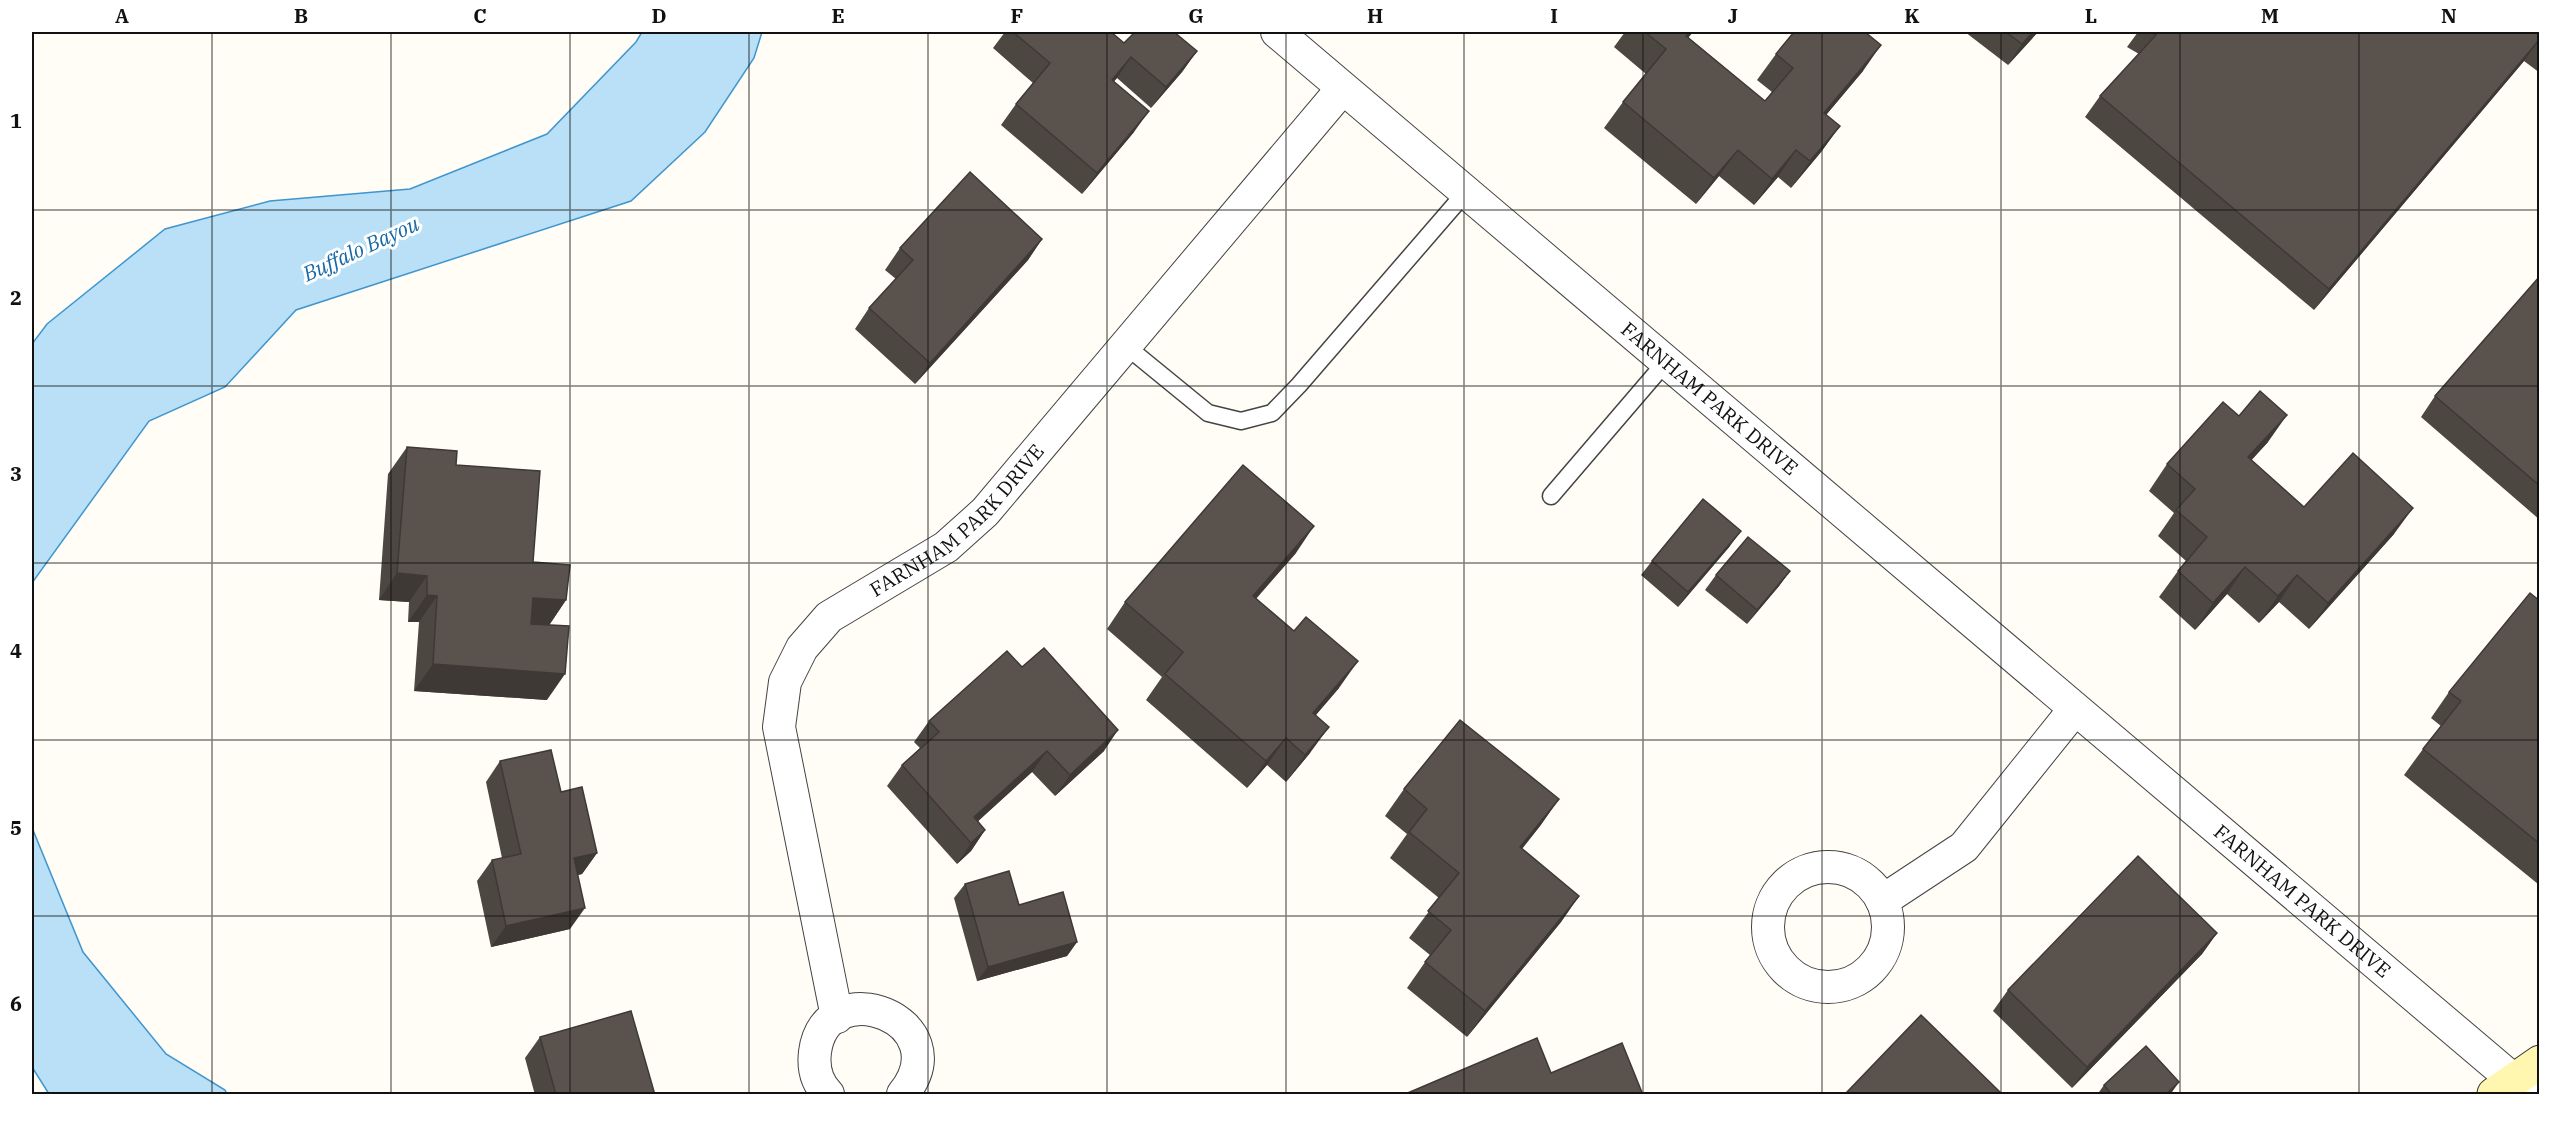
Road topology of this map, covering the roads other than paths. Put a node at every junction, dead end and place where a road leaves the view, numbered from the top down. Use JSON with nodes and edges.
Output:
{"nodes":[{"id":1,"x":1277,"y":32,"type":"edge"},
{"id":2,"x":1342,"y":89,"type":"junction"},
{"id":3,"x":1465,"y":193,"type":"junction"},
{"id":4,"x":1125,"y":346,"type":"junction"},
{"id":5,"x":1665,"y":363,"type":"junction"},
{"id":6,"x":1551,"y":496,"type":"dead end"},
{"id":7,"x":2074,"y":710,"type":"junction"},
{"id":8,"x":1882,"y":901,"type":"dead end"},
{"id":9,"x":837,"y":1017,"type":"junction"},
{"id":10,"x":2540,"y":1062,"type":"edge"},
{"id":11,"x":2513,"y":1090,"type":"edge"},
{"id":12,"x":828,"y":1095,"type":"edge"},
{"id":13,"x":903,"y":1095,"type":"edge"}],
"edges":[{"from":1,"to":2,"type":"street","name":"FARNHAM PARK DRIVE"},
{"from":2,"to":3,"type":"street","name":"FARNHAM PARK DRIVE"},
{"from":2,"to":4,"type":"street","name":"FARNHAM PARK DRIVE"},
{"from":3,"to":4,"type":"lane"},
{"from":3,"to":5,"type":"street","name":"FARNHAM PARK DRIVE"},
{"from":4,"to":9,"type":"street","name":"FARNHAM PARK DRIVE"},
{"from":5,"to":6,"type":"lane"},
{"from":5,"to":7,"type":"street","name":"FARNHAM PARK DRIVE"},
{"from":7,"to":8,"type":"street"},
{"from":7,"to":11,"type":"street","name":"FARNHAM PARK DRIVE"},
{"from":9,"to":12,"type":"street"},
{"from":9,"to":13,"type":"street"},
{"from":10,"to":11,"type":"main road"}]}
